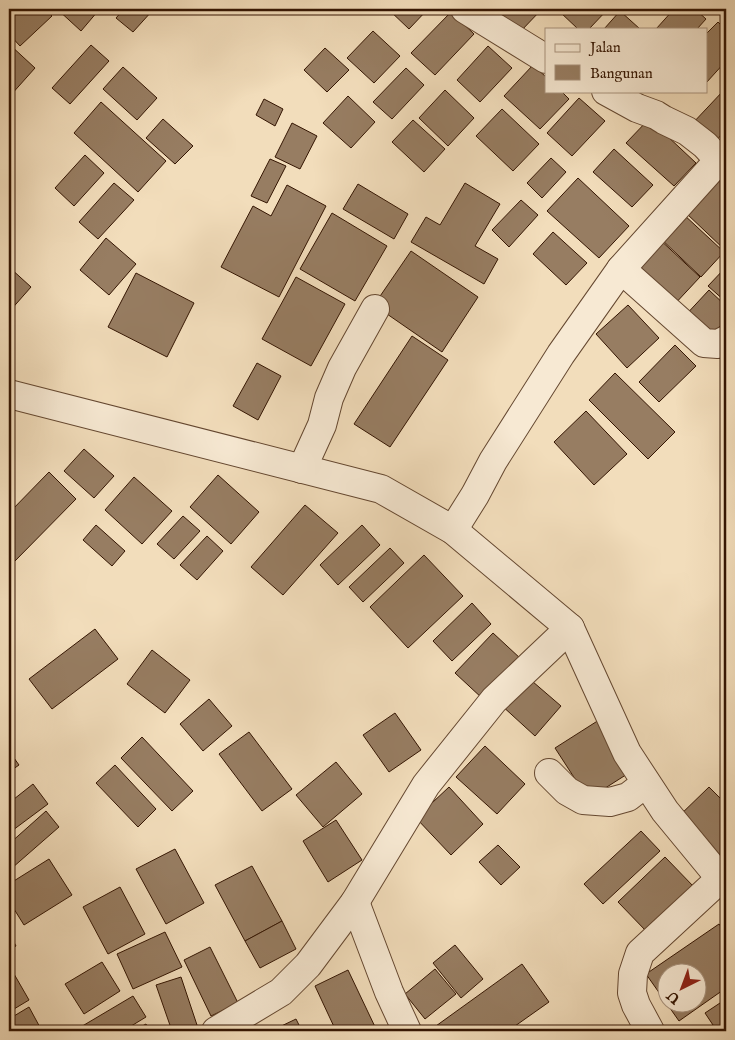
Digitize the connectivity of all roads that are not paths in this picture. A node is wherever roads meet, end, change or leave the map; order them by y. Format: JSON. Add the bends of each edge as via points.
{"nodes":[{"id":1,"x":464,"y":9,"type":"edge"},
{"id":2,"x":545,"y":58,"type":"edge"},
{"id":3,"x":608,"y":92,"type":"edge"},
{"id":4,"x":723,"y":163,"type":"edge"},
{"id":5,"x":622,"y":269,"type":"junction"},
{"id":6,"x":375,"y":310,"type":"dead end"},
{"id":7,"x":726,"y":340,"type":"edge"},
{"id":8,"x":9,"y":394,"type":"edge"},
{"id":9,"x":302,"y":469,"type":"junction"},
{"id":10,"x":452,"y":530,"type":"junction"},
{"id":11,"x":570,"y":628,"type":"junction"},
{"id":12,"x":549,"y":773,"type":"dead end"},
{"id":13,"x":646,"y":782,"type":"junction"},
{"id":14,"x":723,"y":882,"type":"edge"},
{"id":15,"x":355,"y":902,"type":"junction"},
{"id":16,"x":216,"y":1031,"type":"edge"},
{"id":17,"x":407,"y":1031,"type":"edge"},
{"id":18,"x":650,"y":1031,"type":"edge"}],
"edges":[{"from":1,"to":2,"type":"street"},
{"from":3,"to":4,"type":"street","via":[[687,131]]},
{"from":4,"to":5,"type":"street"},
{"from":5,"to":7,"type":"street","via":[[704,343],[718,344]]},
{"from":5,"to":10,"type":"street","via":[[561,354]]},
{"from":6,"to":9,"type":"street","via":[[342,368]]},
{"from":8,"to":9,"type":"street"},
{"from":9,"to":10,"type":"street","via":[[381,489]]},
{"from":10,"to":11,"type":"street"},
{"from":11,"to":13,"type":"street","via":[[626,753]]},
{"from":11,"to":15,"type":"street","via":[[494,700],[426,785]]},
{"from":12,"to":13,"type":"street","via":[[567,791],[583,800],[610,802],[628,797]]},
{"from":13,"to":14,"type":"street","via":[[665,811]]},
{"from":14,"to":18,"type":"street","via":[[640,952],[633,974],[632,993]]},
{"from":15,"to":16,"type":"street","via":[[308,965],[281,992]]},
{"from":15,"to":17,"type":"street"}]}
